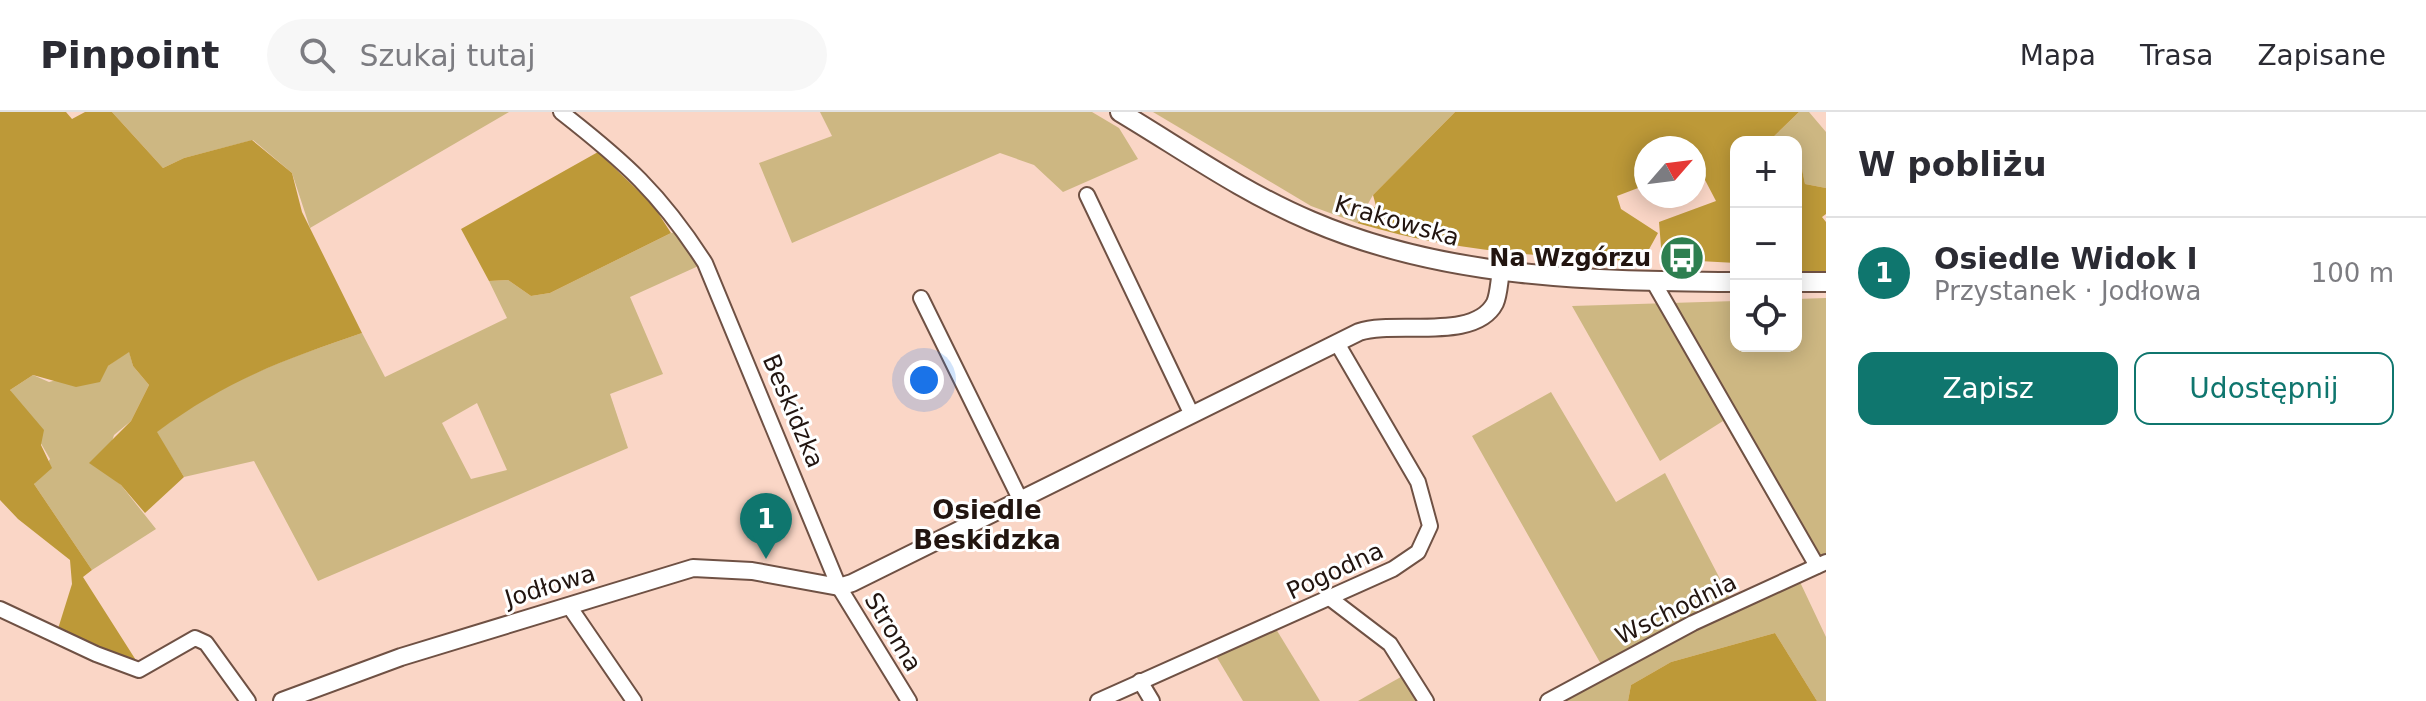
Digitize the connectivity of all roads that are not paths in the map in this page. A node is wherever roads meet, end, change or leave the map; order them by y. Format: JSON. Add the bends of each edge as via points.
{"nodes":[{"id":1,"x":561,"y":112,"type":"edge"},
{"id":2,"x":1120,"y":112,"type":"edge"},
{"id":3,"x":1087,"y":195,"type":"dead end"},
{"id":4,"x":1501,"y":272,"type":"junction"},
{"id":5,"x":1653,"y":281,"type":"junction"},
{"id":6,"x":1730,"y":282,"type":"edge"},
{"id":7,"x":1802,"y":282,"type":"edge"},
{"id":8,"x":1826,"y":282,"type":"edge"},
{"id":9,"x":921,"y":298,"type":"dead end"},
{"id":10,"x":1337,"y":343,"type":"junction"},
{"id":11,"x":1192,"y":415,"type":"junction"},
{"id":12,"x":1020,"y":499,"type":"junction"},
{"id":13,"x":1821,"y":564,"type":"edge"},
{"id":14,"x":839,"y":587,"type":"junction"},
{"id":15,"x":1331,"y":599,"type":"junction"},
{"id":16,"x":569,"y":606,"type":"junction"},
{"id":17,"x":0,"y":609,"type":"edge"},
{"id":18,"x":1140,"y":681,"type":"junction"},
{"id":19,"x":248,"y":701,"type":"edge"},
{"id":20,"x":282,"y":701,"type":"edge"},
{"id":21,"x":634,"y":701,"type":"edge"},
{"id":22,"x":909,"y":701,"type":"edge"},
{"id":23,"x":1098,"y":701,"type":"edge"},
{"id":24,"x":1152,"y":701,"type":"edge"},
{"id":25,"x":1426,"y":701,"type":"edge"},
{"id":26,"x":1548,"y":701,"type":"edge"}],
"edges":[{"from":1,"to":14,"type":"street","name":"Beskidzka","via":[[637,174],[705,263]]},
{"from":2,"to":4,"type":"main road","name":"Krakowska","via":[[1310,221],[1398,251]]},
{"from":3,"to":11,"type":"street"},
{"from":4,"to":5,"type":"main road","name":"Krakowska"},
{"from":4,"to":10,"type":"street","via":[[1495,302],[1475,320],[1455,327],[1373,328]]},
{"from":5,"to":6,"type":"main road","name":"Krakowska"},
{"from":5,"to":13,"type":"street"},
{"from":7,"to":8,"type":"main road"},
{"from":9,"to":12,"type":"street"},
{"from":10,"to":11,"type":"street"},
{"from":10,"to":15,"type":"street","name":"Pogodna","via":[[1418,482],[1430,526],[1418,552],[1406,561]]},
{"from":11,"to":12,"type":"street"},
{"from":12,"to":14,"type":"street"},
{"from":13,"to":26,"type":"street","name":"Wschodnia","via":[[1693,623]]},
{"from":14,"to":16,"type":"street","name":"Jodłowa","via":[[752,571],[693,568]]},
{"from":14,"to":22,"type":"street","name":"Stroma"},
{"from":15,"to":18,"type":"street","name":"Pogodna"},
{"from":15,"to":25,"type":"street","via":[[1390,644]]},
{"from":16,"to":20,"type":"street","name":"Jodłowa","via":[[401,657]]},
{"from":16,"to":21,"type":"street"},
{"from":17,"to":19,"type":"street","via":[[139,670],[195,638],[206,643]]},
{"from":18,"to":23,"type":"street","name":"Pogodna"},
{"from":18,"to":24,"type":"street"}]}
